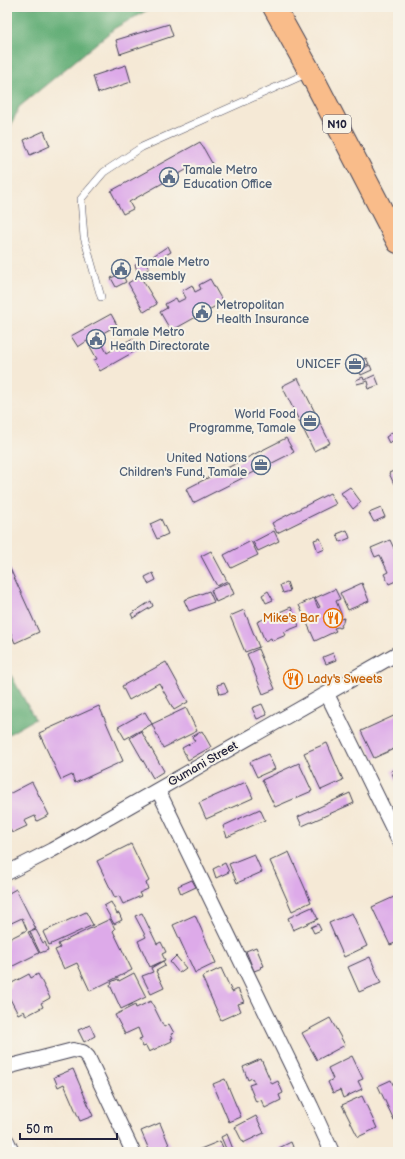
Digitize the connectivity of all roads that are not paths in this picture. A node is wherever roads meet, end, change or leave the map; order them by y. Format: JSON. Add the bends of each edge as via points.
{"nodes":[{"id":1,"x":274,"y":7,"type":"edge"},
{"id":2,"x":310,"y":72,"type":"junction"},
{"id":3,"x":398,"y":242,"type":"edge"},
{"id":4,"x":101,"y":297,"type":"dead end"},
{"id":5,"x":398,"y":653,"type":"edge"},
{"id":6,"x":327,"y":694,"type":"junction"},
{"id":7,"x":158,"y":790,"type":"junction"},
{"id":8,"x":398,"y":839,"type":"edge"},
{"id":9,"x":7,"y":873,"type":"edge"},
{"id":10,"x":7,"y":1067,"type":"edge"},
{"id":11,"x":7,"y":1140,"type":"edge"},
{"id":12,"x":12,"y":1152,"type":"edge"},
{"id":13,"x":133,"y":1152,"type":"edge"},
{"id":14,"x":332,"y":1152,"type":"edge"}],
"edges":[{"from":1,"to":2,"type":"highway","number":"N10"},
{"from":2,"to":3,"type":"highway","number":"N10"},
{"from":2,"to":4,"type":"lane","via":[[142,147],[104,172],[81,199],[84,237]]},
{"from":5,"to":6,"type":"street","name":"Gumani Street"},
{"from":6,"to":7,"type":"street","name":"Gumani Street"},
{"from":6,"to":8,"type":"street"},
{"from":7,"to":9,"type":"street","name":"Gumani Street"},
{"from":7,"to":14,"type":"street"},
{"from":10,"to":13,"type":"street","via":[[73,1050],[83,1052],[88,1057]]},
{"from":11,"to":12,"type":"street"}]}
